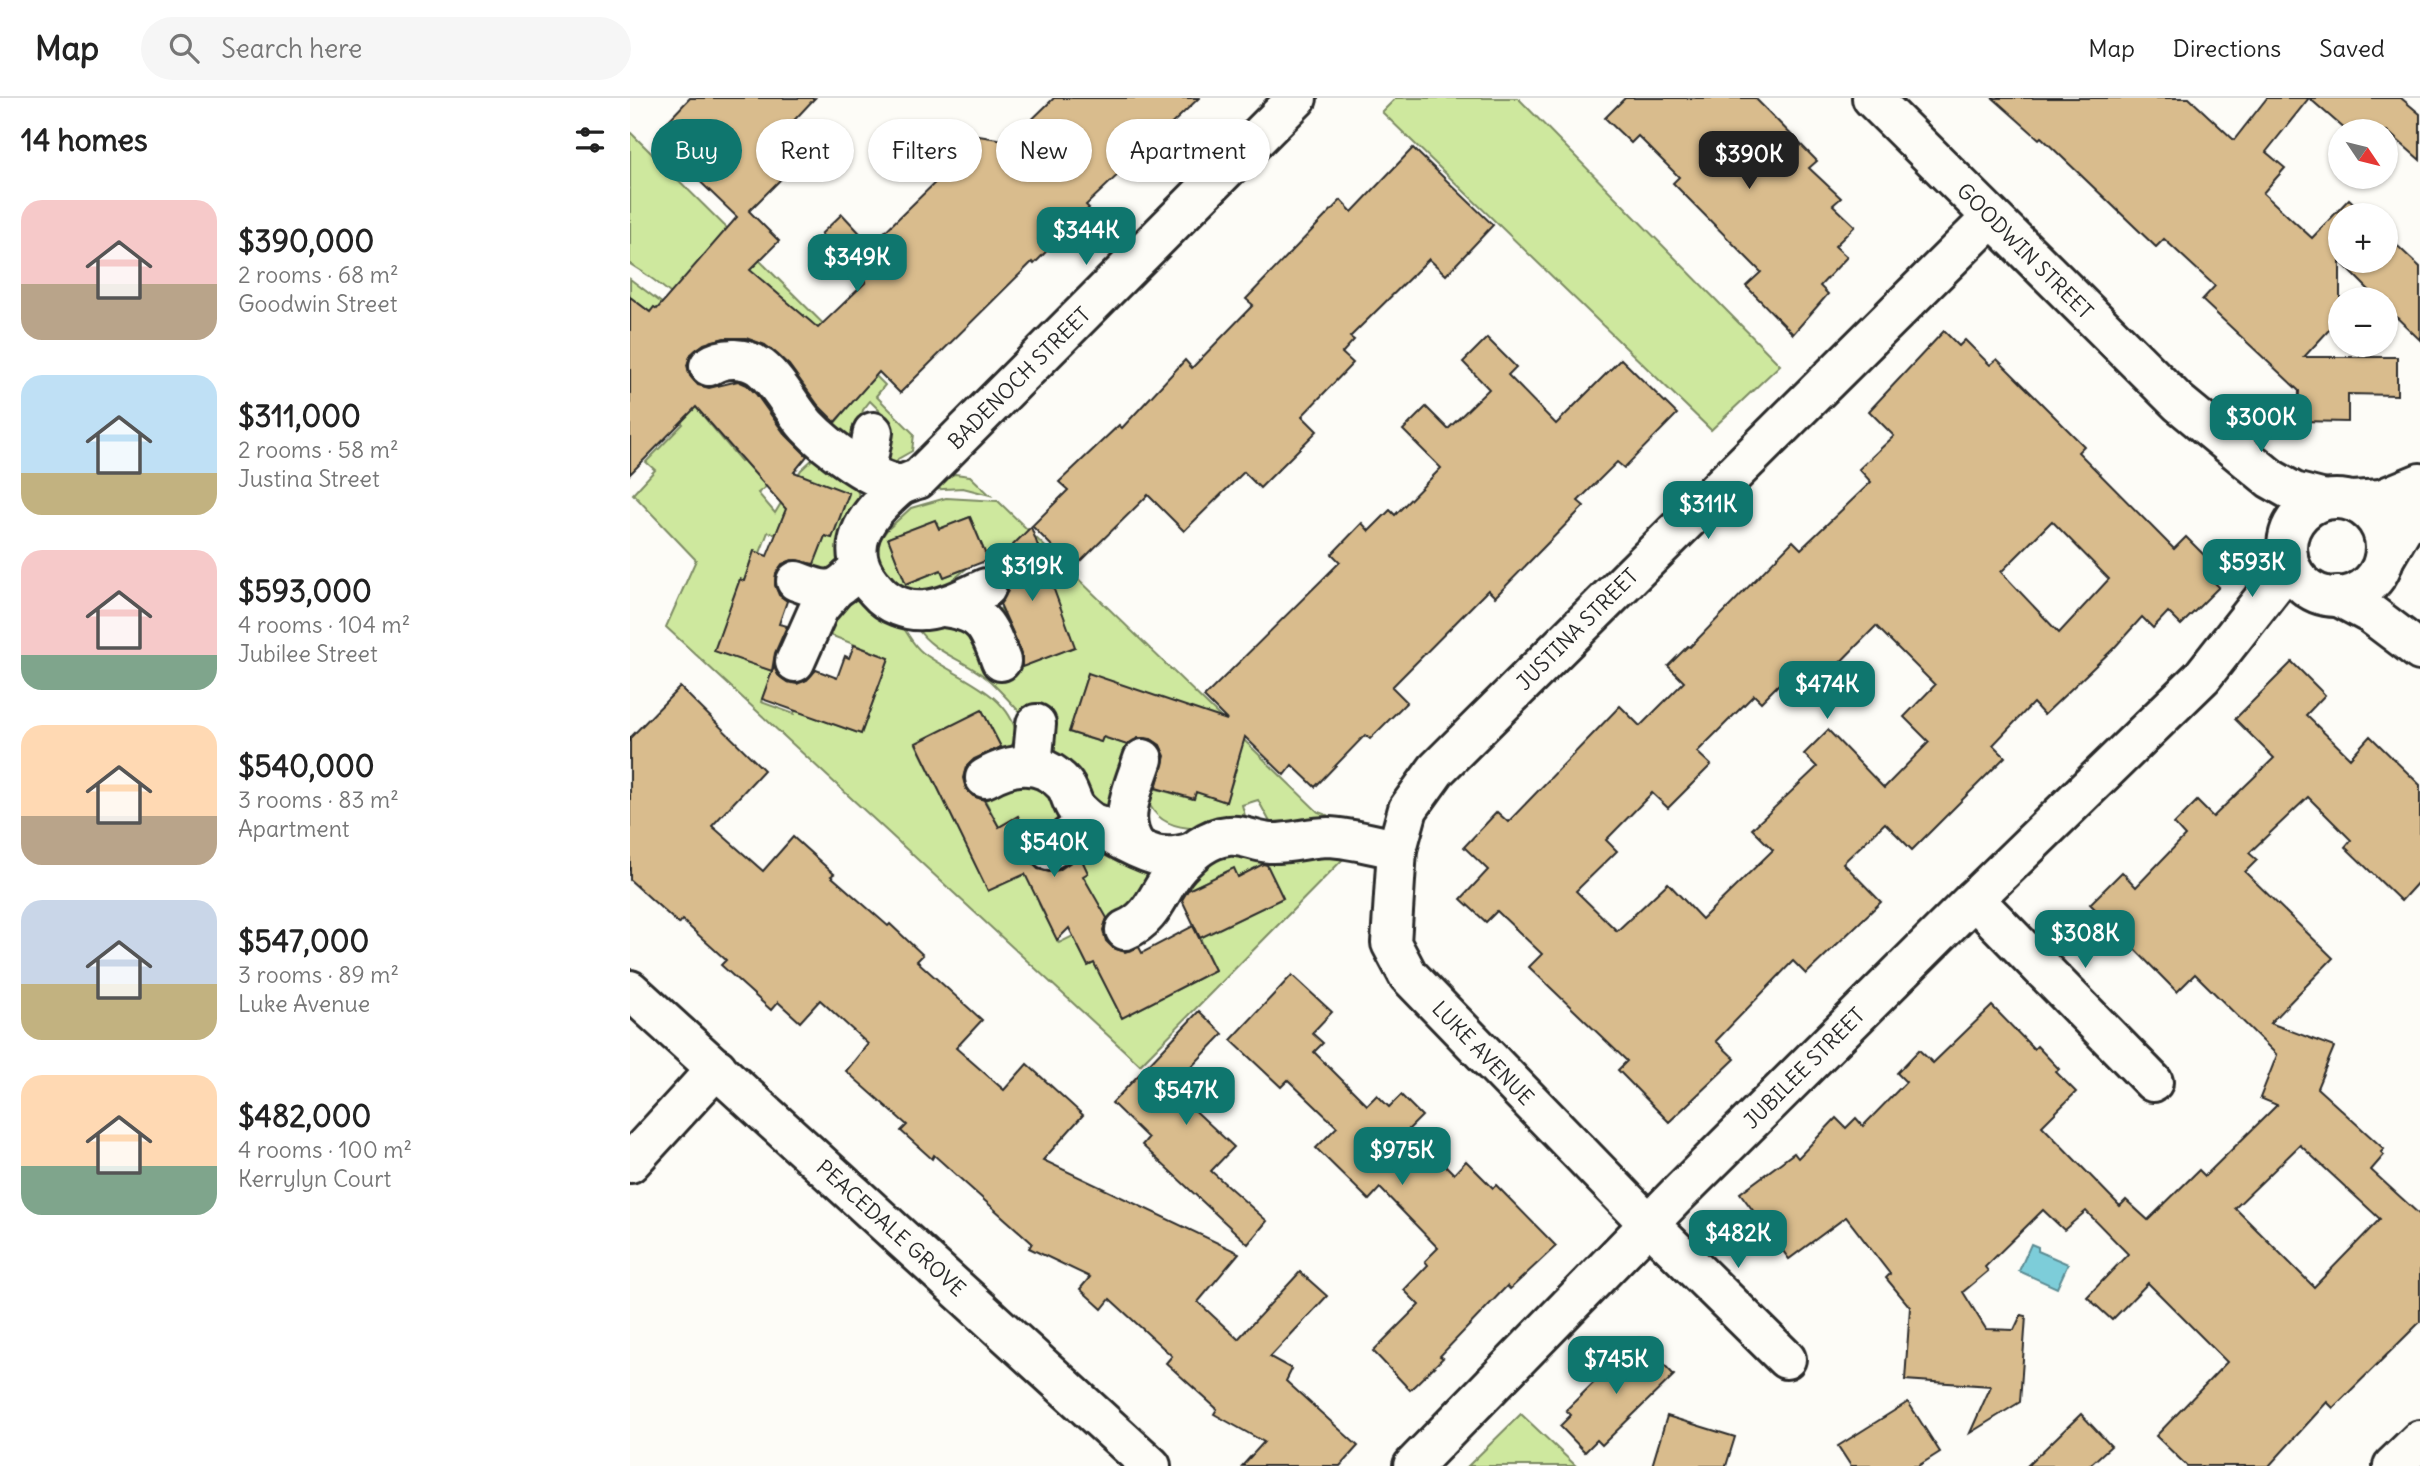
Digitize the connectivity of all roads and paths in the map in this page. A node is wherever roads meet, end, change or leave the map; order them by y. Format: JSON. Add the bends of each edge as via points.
{"nodes":[{"id":1,"x":1297,"y":98,"type":"edge"},
{"id":2,"x":1872,"y":98,"type":"edge"},
{"id":3,"x":1991,"y":218,"type":"junction"},
{"id":4,"x":709,"y":366,"type":"dead end"},
{"id":5,"x":2179,"y":404,"type":"junction"},
{"id":6,"x":873,"y":432,"type":"dead end"},
{"id":7,"x":866,"y":471,"type":"junction"},
{"id":8,"x":910,"y":482,"type":"junction"},
{"id":9,"x":2420,"y":483,"type":"edge"},
{"id":10,"x":2339,"y":500,"type":"junction"},
{"id":11,"x":2420,"y":513,"type":"edge"},
{"id":12,"x":2289,"y":545,"type":"junction"},
{"id":13,"x":2383,"y":562,"type":"junction"},
{"id":14,"x":846,"y":574,"type":"junction"},
{"id":15,"x":796,"y":581,"type":"dead end"},
{"id":16,"x":986,"y":588,"type":"dead end"},
{"id":17,"x":2334,"y":596,"type":"junction"},
{"id":18,"x":943,"y":607,"type":"junction"},
{"id":19,"x":2420,"y":631,"type":"edge"},
{"id":20,"x":2420,"y":652,"type":"edge"},
{"id":21,"x":1001,"y":661,"type":"dead end"},
{"id":22,"x":795,"y":662,"type":"dead end"},
{"id":23,"x":2202,"y":677,"type":"junction"},
{"id":24,"x":1036,"y":724,"type":"dead end"},
{"id":25,"x":1143,"y":759,"type":"dead end"},
{"id":26,"x":1039,"y":767,"type":"junction"},
{"id":27,"x":985,"y":778,"type":"dead end"},
{"id":28,"x":1250,"y":808,"type":"dead end"},
{"id":29,"x":1099,"y":825,"type":"junction"},
{"id":30,"x":1280,"y":843,"type":"junction"},
{"id":31,"x":1137,"y":847,"type":"junction"},
{"id":32,"x":1397,"y":849,"type":"junction"},
{"id":33,"x":1049,"y":850,"type":"dead end"},
{"id":34,"x":1192,"y":852,"type":"junction"},
{"id":35,"x":1974,"y":899,"type":"junction"},
{"id":36,"x":1125,"y":930,"type":"dead end"},
{"id":37,"x":630,"y":990,"type":"edge"},
{"id":38,"x":717,"y":1068,"type":"junction"},
{"id":39,"x":2153,"y":1082,"type":"dead end"},
{"id":40,"x":630,"y":1163,"type":"edge"},
{"id":41,"x":1648,"y":1224,"type":"junction"},
{"id":42,"x":1786,"y":1359,"type":"dead end"},
{"id":43,"x":2420,"y":1440,"type":"edge"},
{"id":44,"x":1152,"y":1466,"type":"edge"},
{"id":45,"x":1413,"y":1466,"type":"edge"},
{"id":46,"x":2393,"y":1466,"type":"edge"}],
"edges":[{"from":1,"to":8,"type":"street","name":"BADENOCH STREET"},
{"from":2,"to":3,"type":"street","name":"GOODWIN STREET"},
{"from":3,"to":5,"type":"street","name":"GOODWIN STREET"},
{"from":3,"to":32,"type":"street","name":"JUSTINA STREET","via":[[1436,770],[1408,809]]},
{"from":4,"to":7,"type":"street","via":[[739,358],[767,359],[799,435],[828,445]]},
{"from":5,"to":10,"type":"street","name":"GOODWIN STREET","via":[[2271,479],[2294,492]]},
{"from":5,"to":12,"type":"street","name":"GOODWIN STREET","via":[[2283,519]]},
{"from":6,"to":7,"type":"street"},
{"from":7,"to":8,"type":"street","via":[[885,481]]},
{"from":8,"to":14,"type":"street","name":"BADENOCH STREET","via":[[876,509],[863,528]]},
{"from":9,"to":10,"type":"street","via":[[2381,499]]},
{"from":10,"to":12,"type":"street","via":[[2304,510]]},
{"from":10,"to":13,"type":"street","via":[[2373,514],[2386,545]]},
{"from":11,"to":13,"type":"street","via":[[2404,525]]},
{"from":12,"to":17,"type":"street","via":[[2291,566],[2300,581],[2315,592]]},
{"from":12,"to":23,"type":"street","name":"JUBILEE STREET","via":[[2286,568]]},
{"from":13,"to":17,"type":"street","via":[[2364,589]]},
{"from":13,"to":19,"type":"street","via":[[2386,582]]},
{"from":14,"to":15,"type":"street","via":[[821,590]]},
{"from":14,"to":18,"type":"street","via":[[860,572],[882,597],[906,609]]},
{"from":14,"to":22,"type":"street","via":[[819,608]]},
{"from":16,"to":18,"type":"street"},
{"from":17,"to":20,"type":"street","via":[[2371,614]]},
{"from":17,"to":23,"type":"street","name":"JUBILEE STREET","via":[[2290,608]]},
{"from":18,"to":21,"type":"street","via":[[973,613],[984,621]]},
{"from":23,"to":35,"type":"street","name":"JUBILEE STREET"},
{"from":24,"to":26,"type":"street","via":[[1032,755]]},
{"from":25,"to":31,"type":"street","via":[[1126,824]]},
{"from":26,"to":27,"type":"street","via":[[1004,767]]},
{"from":26,"to":29,"type":"street","via":[[1063,783],[1076,807]]},
{"from":28,"to":30,"type":"street","via":[[1267,835]]},
{"from":29,"to":31,"type":"street"},
{"from":29,"to":33,"type":"street","via":[[1087,824]]},
{"from":30,"to":32,"type":"street","via":[[1326,837]]},
{"from":30,"to":34,"type":"street","via":[[1228,836]]},
{"from":31,"to":34,"type":"street","via":[[1175,857]]},
{"from":32,"to":41,"type":"street","name":"LUKE AVENUE","via":[[1391,943],[1408,975]]},
{"from":34,"to":36,"type":"street","via":[[1165,884],[1149,914]]},
{"from":35,"to":39,"type":"street"},
{"from":35,"to":41,"type":"street","name":"JUBILEE STREET"},
{"from":37,"to":38,"type":"street","name":"PEACEDALE GROVE"},
{"from":38,"to":40,"type":"street"},
{"from":38,"to":44,"type":"street","name":"PEACEDALE GROVE"},
{"from":41,"to":42,"type":"street","name":"LUKE AVENUE"},
{"from":41,"to":45,"type":"street","name":"JUBILEE STREET"},
{"from":43,"to":46,"type":"street"}]}
